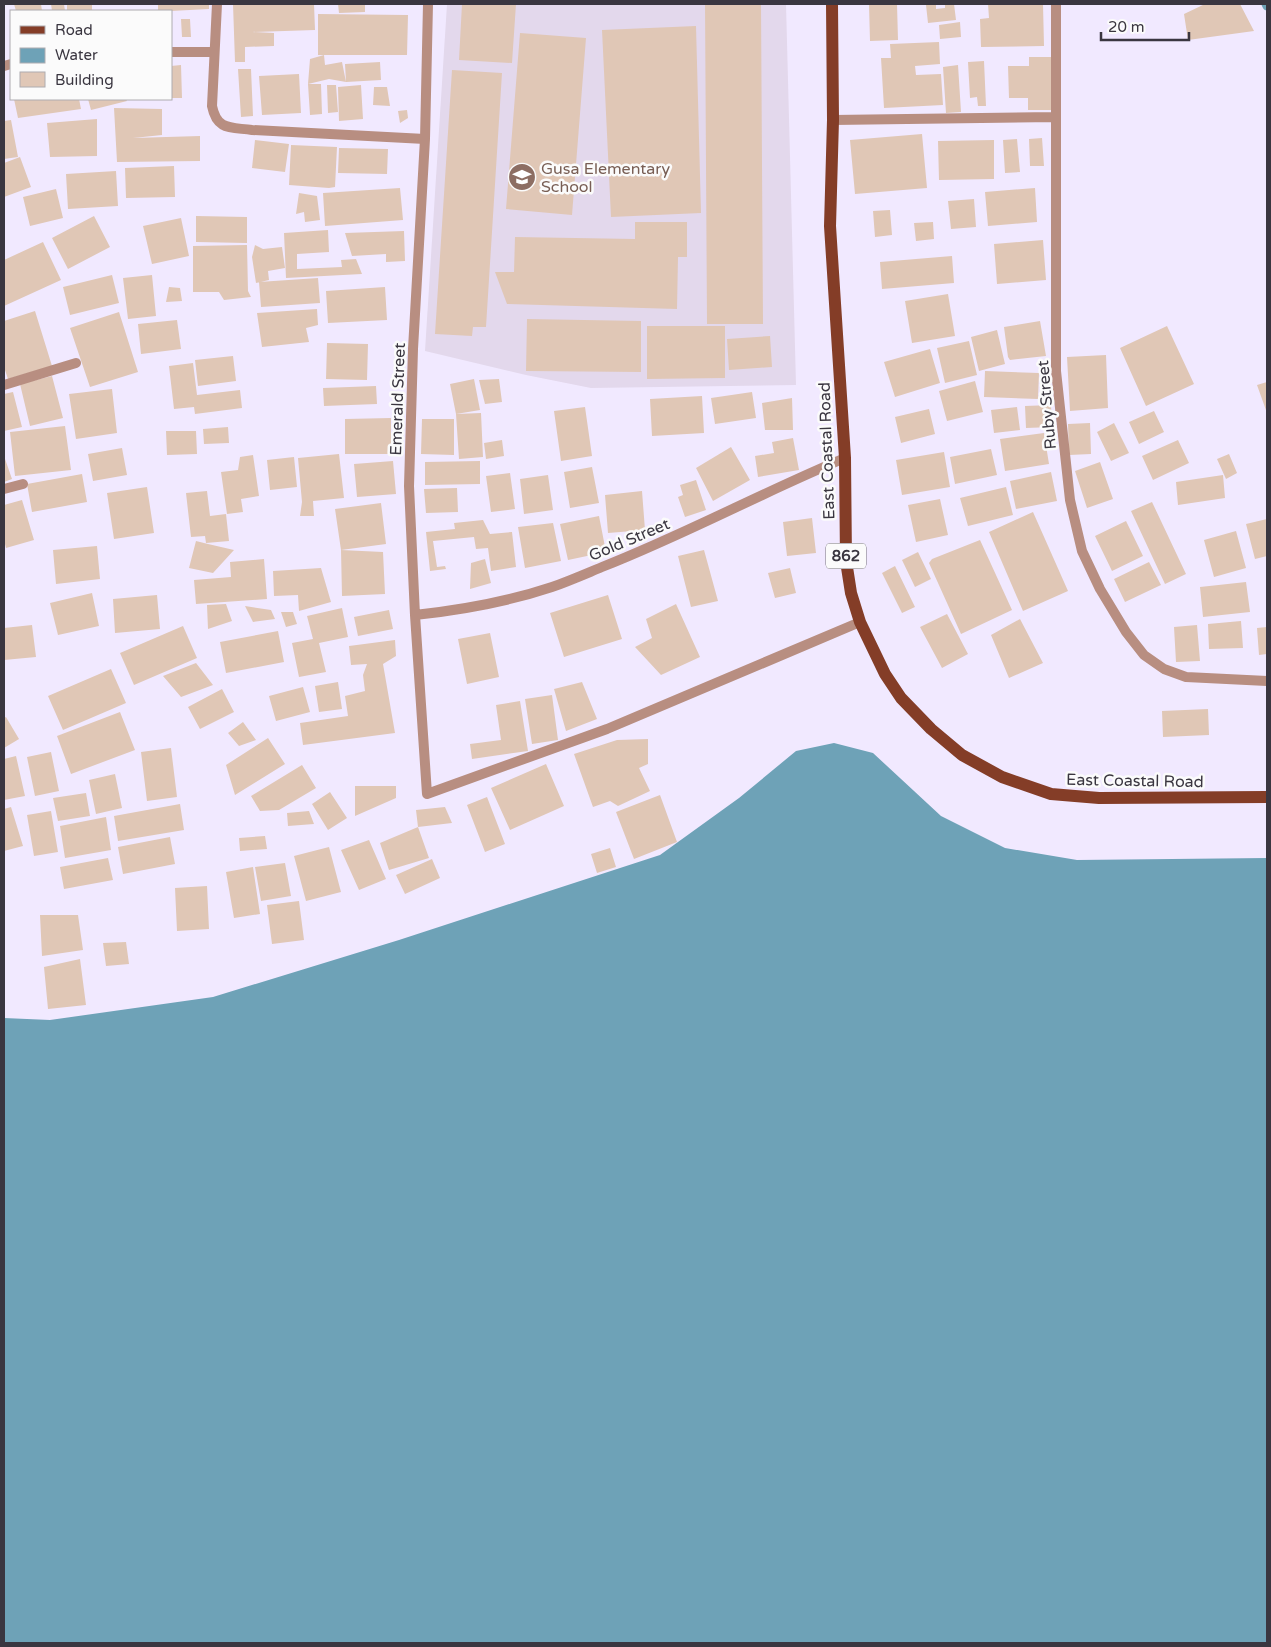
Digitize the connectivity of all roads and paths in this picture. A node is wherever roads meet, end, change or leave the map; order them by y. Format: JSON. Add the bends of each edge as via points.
{"nodes":[{"id":1,"x":217,"y":4,"type":"edge"},
{"id":2,"x":428,"y":4,"type":"edge"},
{"id":3,"x":832,"y":4,"type":"edge"},
{"id":4,"x":1056,"y":4,"type":"edge"},
{"id":5,"x":172,"y":52,"type":"edge"},
{"id":6,"x":214,"y":52,"type":"junction"},
{"id":7,"x":1055,"y":117,"type":"junction"},
{"id":8,"x":833,"y":120,"type":"junction"},
{"id":9,"x":425,"y":139,"type":"junction"},
{"id":10,"x":76,"y":364,"type":"dead end"},
{"id":11,"x":4,"y":385,"type":"edge"},
{"id":12,"x":845,"y":458,"type":"junction"},
{"id":13,"x":23,"y":484,"type":"dead end"},
{"id":14,"x":4,"y":489,"type":"edge"},
{"id":15,"x":415,"y":615,"type":"junction"},
{"id":16,"x":860,"y":622,"type":"junction"},
{"id":17,"x":1267,"y":681,"type":"edge"},
{"id":18,"x":1267,"y":797,"type":"edge"}],
"edges":[{"from":1,"to":6,"type":"street"},
{"from":2,"to":9,"type":"street","name":"Emerald Street"},
{"from":3,"to":8,"type":"main road","name":"East Coastal Road","number":"862"},
{"from":4,"to":7,"type":"street","name":"Ruby Street"},
{"from":5,"to":6,"type":"street"},
{"from":6,"to":9,"type":"street","via":[[212,106],[214,117],[227,127]]},
{"from":7,"to":8,"type":"street"},
{"from":7,"to":17,"type":"street","name":"Ruby Street","via":[[1056,371],[1070,500],[1082,550],[1100,589],[1144,656],[1164,669],[1186,677]]},
{"from":8,"to":12,"type":"main road","name":"East Coastal Road","number":"862","via":[[830,226]]},
{"from":9,"to":15,"type":"street","name":"Emerald Street","via":[[413,349],[410,486]]},
{"from":10,"to":11,"type":"street"},
{"from":12,"to":15,"type":"street","name":"Gold Street","via":[[642,551],[553,586],[462,610]]},
{"from":12,"to":16,"type":"main road","name":"East Coastal Road","number":"862","via":[[846,561]]},
{"from":13,"to":14,"type":"street"},
{"from":15,"to":16,"type":"street","name":"Emerald Street","via":[[427,794],[607,728]]},
{"from":16,"to":18,"type":"main road","name":"East Coastal Road","number":"862","via":[[885,674],[901,698],[962,755],[1002,777],[1051,794],[1099,798]]}]}
